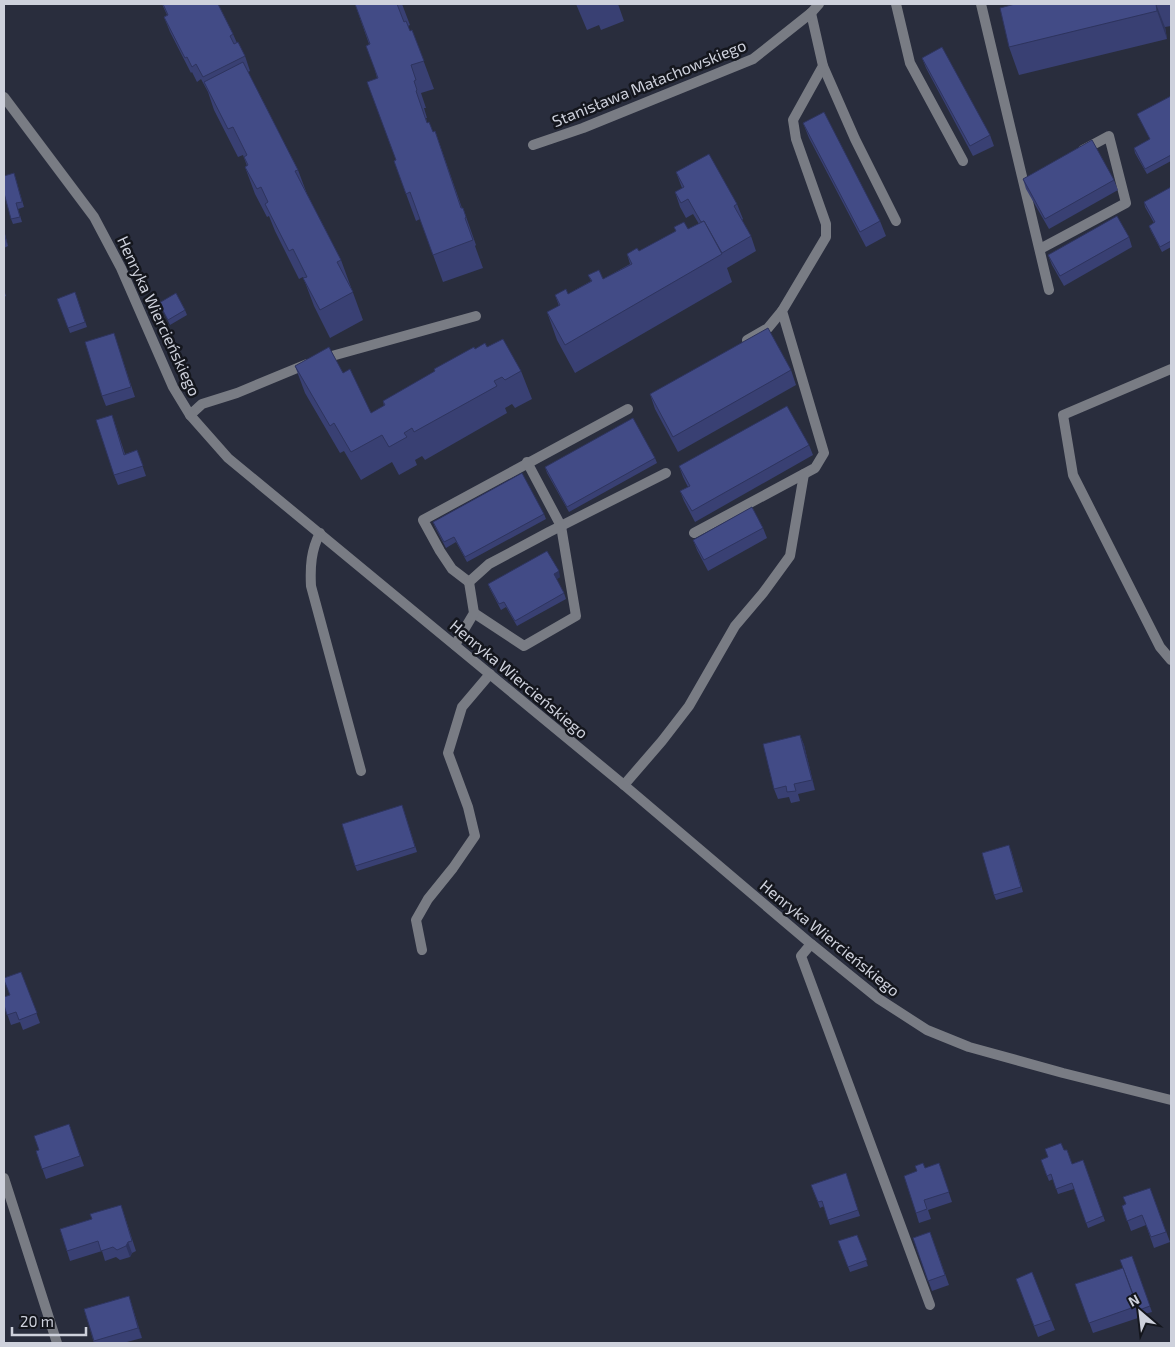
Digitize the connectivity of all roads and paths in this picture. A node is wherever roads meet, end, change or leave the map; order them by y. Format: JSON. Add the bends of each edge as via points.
{"nodes":[{"id":1,"x":819,"y":4,"type":"edge"},
{"id":2,"x":896,"y":4,"type":"edge"},
{"id":3,"x":981,"y":4,"type":"edge"},
{"id":4,"x":811,"y":13,"type":"junction"},
{"id":5,"x":823,"y":66,"type":"junction"},
{"id":6,"x":4,"y":97,"type":"edge"},
{"id":7,"x":533,"y":145,"type":"dead end"},
{"id":8,"x":1074,"y":154,"type":"edge"},
{"id":9,"x":963,"y":161,"type":"dead end"},
{"id":10,"x":896,"y":221,"type":"dead end"},
{"id":11,"x":1040,"y":249,"type":"junction"},
{"id":12,"x":1049,"y":290,"type":"dead end"},
{"id":13,"x":782,"y":310,"type":"junction"},
{"id":14,"x":476,"y":316,"type":"dead end"},
{"id":15,"x":735,"y":347,"type":"edge"},
{"id":16,"x":1171,"y":369,"type":"edge"},
{"id":17,"x":628,"y":410,"type":"dead end"},
{"id":18,"x":190,"y":415,"type":"junction"},
{"id":19,"x":527,"y":462,"type":"junction"},
{"id":20,"x":666,"y":473,"type":"dead end"},
{"id":21,"x":804,"y":474,"type":"junction"},
{"id":22,"x":561,"y":526,"type":"junction"},
{"id":23,"x":320,"y":533,"type":"junction"},
{"id":24,"x":694,"y":533,"type":"dead end"},
{"id":25,"x":469,"y":582,"type":"junction"},
{"id":26,"x":474,"y":614,"type":"junction"},
{"id":27,"x":455,"y":646,"type":"junction"},
{"id":28,"x":1171,"y":660,"type":"edge"},
{"id":29,"x":490,"y":674,"type":"junction"},
{"id":30,"x":361,"y":771,"type":"dead end"},
{"id":31,"x":624,"y":785,"type":"junction"},
{"id":32,"x":810,"y":944,"type":"junction"},
{"id":33,"x":422,"y":950,"type":"dead end"},
{"id":34,"x":1171,"y":1100,"type":"edge"},
{"id":35,"x":4,"y":1178,"type":"edge"},
{"id":36,"x":930,"y":1306,"type":"dead end"},
{"id":37,"x":57,"y":1343,"type":"edge"}],
"edges":[{"from":1,"to":4,"type":"street","name":"Stanisława Małachowskiego"},
{"from":2,"to":9,"type":"street","via":[[910,63]]},
{"from":3,"to":11,"type":"street","via":[[1027,179]]},
{"from":4,"to":5,"type":"street"},
{"from":4,"to":7,"type":"street","name":"Stanisława Małachowskiego","via":[[753,59]]},
{"from":5,"to":10,"type":"street"},
{"from":5,"to":13,"type":"street","via":[[793,120],[796,139],[826,224],[826,237]]},
{"from":6,"to":18,"type":"street","name":"Henryka Wiercieńskiego","via":[[94,217],[121,268],[173,387]]},
{"from":8,"to":11,"type":"street","via":[[1108,136],[1126,203]]},
{"from":11,"to":12,"type":"street"},
{"from":13,"to":15,"type":"street","via":[[768,328]]},
{"from":13,"to":21,"type":"street","via":[[824,453],[815,468]]},
{"from":14,"to":18,"type":"street","via":[[328,357],[202,404]]},
{"from":16,"to":28,"type":"street","via":[[1063,415],[1073,475],[1160,647]]},
{"from":17,"to":19,"type":"street"},
{"from":18,"to":23,"type":"street","name":"Henryka Wiercieńskiego","via":[[228,458]]},
{"from":19,"to":22,"type":"street"},
{"from":19,"to":25,"type":"street","via":[[422,520],[452,569]]},
{"from":20,"to":22,"type":"street"},
{"from":21,"to":24,"type":"street"},
{"from":21,"to":31,"type":"street","via":[[790,556],[735,626],[689,706]]},
{"from":22,"to":25,"type":"street","via":[[489,564]]},
{"from":22,"to":26,"type":"street","via":[[576,616],[524,646]]},
{"from":23,"to":27,"type":"street","name":"Henryka Wiercieńskiego"},
{"from":23,"to":30,"type":"street","via":[[314,545],[310,569],[312,586]]},
{"from":25,"to":26,"type":"street"},
{"from":26,"to":27,"type":"street"},
{"from":27,"to":29,"type":"street","name":"Henryka Wiercieńskiego"},
{"from":29,"to":31,"type":"street","name":"Henryka Wiercieńskiego"},
{"from":29,"to":33,"type":"street","via":[[462,707],[448,753],[475,836],[416,920]]},
{"from":31,"to":32,"type":"street","name":"Henryka Wiercieńskiego"},
{"from":32,"to":34,"type":"street","name":"Henryka Wiercieńskiego","via":[[879,999],[940,1035],[979,1050]]},
{"from":32,"to":36,"type":"street","via":[[801,956]]},
{"from":35,"to":37,"type":"street"}]}
